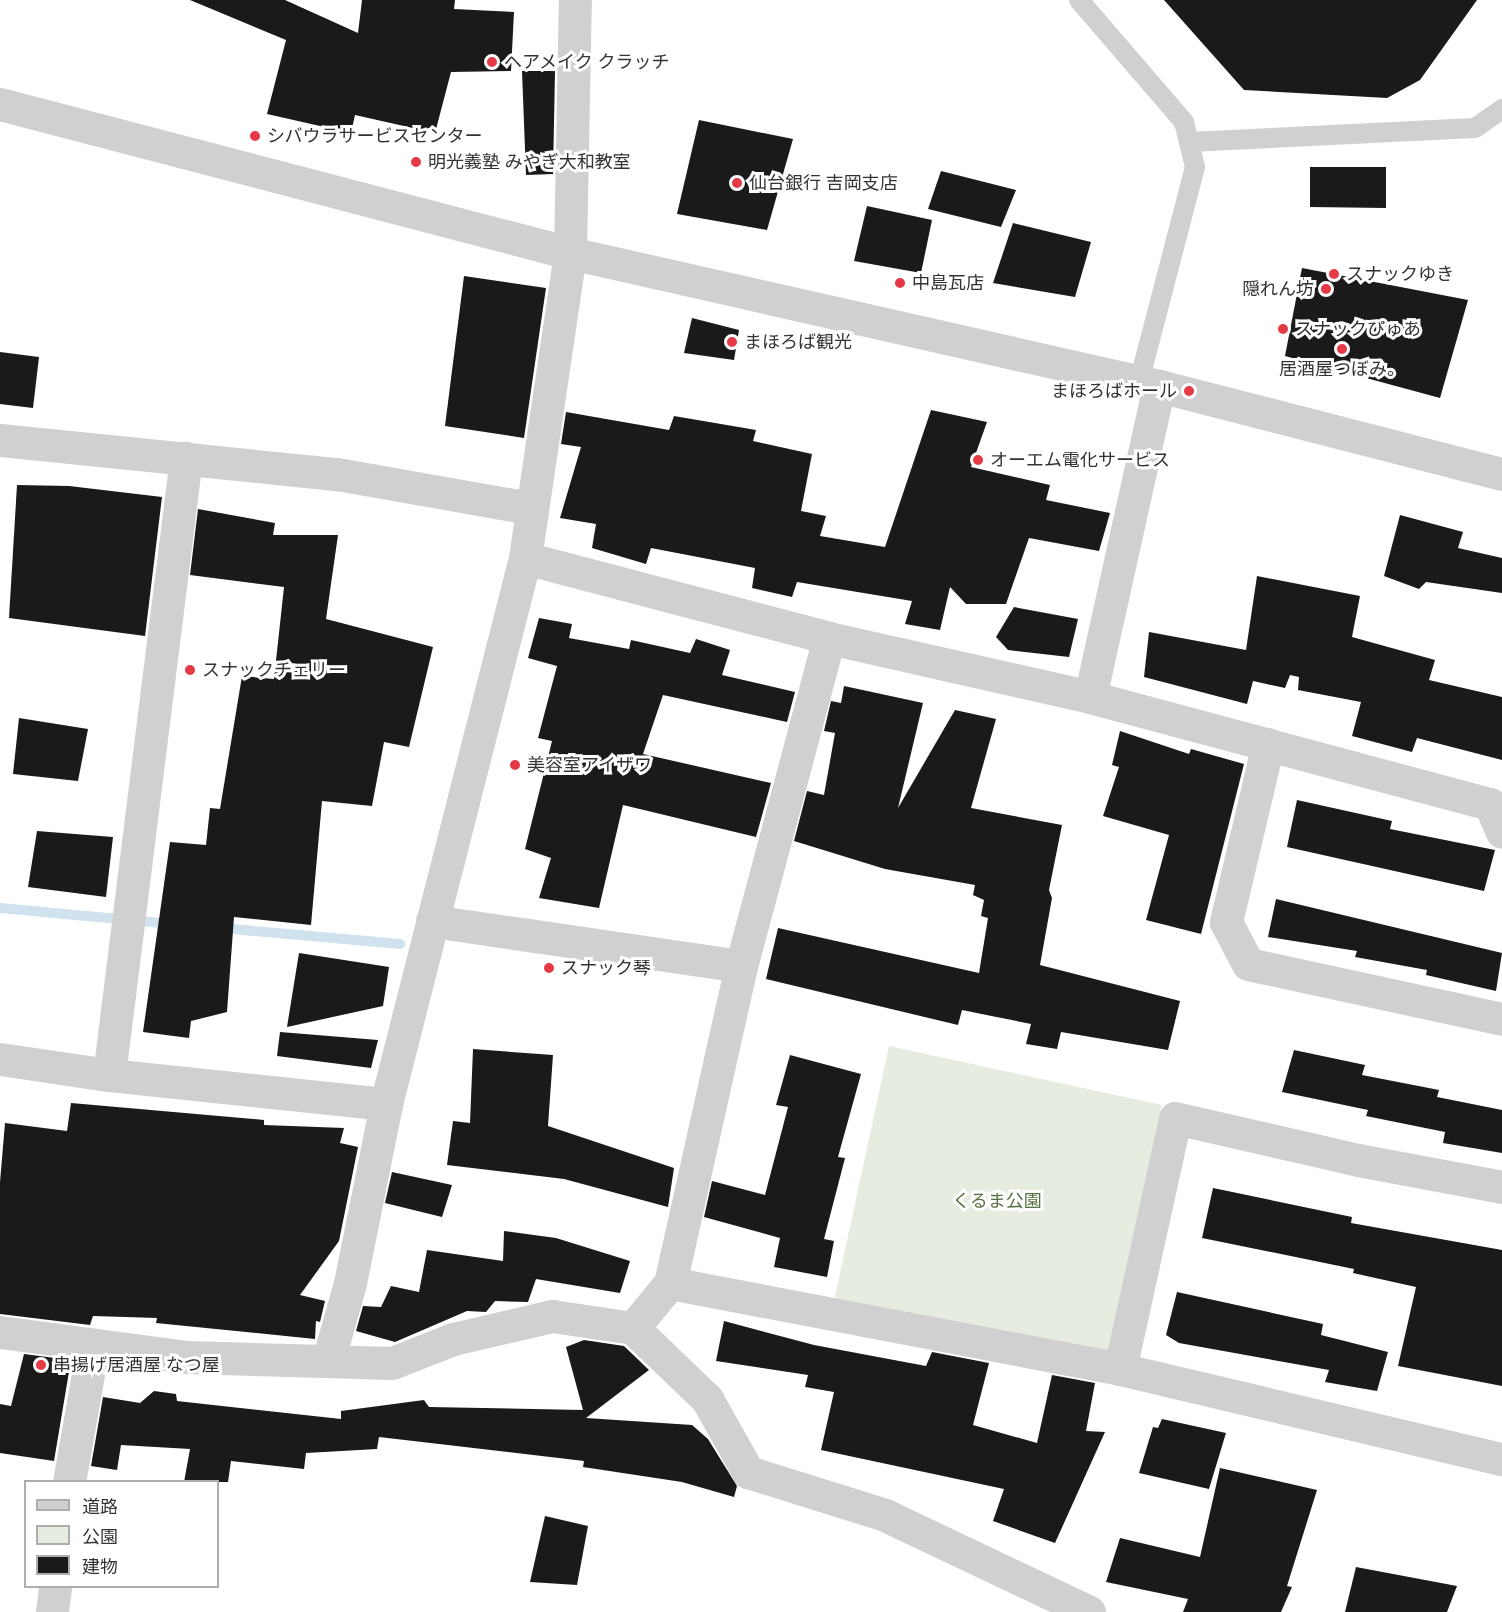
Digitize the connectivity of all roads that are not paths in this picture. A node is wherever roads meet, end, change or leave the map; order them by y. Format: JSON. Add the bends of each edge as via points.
{"nodes":[{"id":1,"x":575,"y":0,"type":"edge"},
{"id":2,"x":1079,"y":0,"type":"edge"},
{"id":3,"x":0,"y":104,"type":"edge"},
{"id":4,"x":1502,"y":109,"type":"edge"},
{"id":5,"x":1189,"y":142,"type":"junction"},
{"id":6,"x":570,"y":253,"type":"junction"},
{"id":7,"x":1149,"y":384,"type":"junction"},
{"id":8,"x":0,"y":440,"type":"edge"},
{"id":9,"x":186,"y":458,"type":"junction"},
{"id":10,"x":1502,"y":474,"type":"edge"},
{"id":11,"x":530,"y":508,"type":"junction"},
{"id":12,"x":525,"y":558,"type":"junction"},
{"id":13,"x":829,"y":638,"type":"junction"},
{"id":14,"x":1090,"y":697,"type":"junction"},
{"id":15,"x":1268,"y":744,"type":"junction"},
{"id":16,"x":1502,"y":832,"type":"edge"},
{"id":17,"x":432,"y":921,"type":"junction"},
{"id":18,"x":741,"y":966,"type":"junction"},
{"id":19,"x":1502,"y":1018,"type":"edge"},
{"id":20,"x":0,"y":1059,"type":"edge"},
{"id":21,"x":109,"y":1075,"type":"junction"},
{"id":22,"x":386,"y":1104,"type":"junction"},
{"id":23,"x":1502,"y":1187,"type":"edge"},
{"id":24,"x":670,"y":1283,"type":"junction"},
{"id":25,"x":633,"y":1328,"type":"junction"},
{"id":26,"x":0,"y":1332,"type":"edge"},
{"id":27,"x":93,"y":1346,"type":"junction"},
{"id":28,"x":328,"y":1362,"type":"junction"},
{"id":29,"x":1120,"y":1369,"type":"junction"},
{"id":30,"x":1502,"y":1459,"type":"edge"},
{"id":31,"x":69,"y":1480,"type":"edge"},
{"id":32,"x":55,"y":1588,"type":"edge"},
{"id":33,"x":52,"y":1612,"type":"edge"},
{"id":34,"x":1089,"y":1612,"type":"edge"}],
"edges":[{"from":1,"to":6,"type":"street"},
{"from":2,"to":5,"type":"lane","via":[[1184,122]]},
{"from":3,"to":6,"type":"street"},
{"from":4,"to":5,"type":"lane","via":[[1475,128]]},
{"from":5,"to":7,"type":"lane","via":[[1195,167]]},
{"from":6,"to":7,"type":"street"},
{"from":6,"to":11,"type":"street"},
{"from":7,"to":10,"type":"street"},
{"from":7,"to":14,"type":"street"},
{"from":8,"to":9,"type":"street"},
{"from":9,"to":11,"type":"street","via":[[337,474]]},
{"from":9,"to":21,"type":"street"},
{"from":11,"to":12,"type":"street"},
{"from":12,"to":13,"type":"street"},
{"from":12,"to":17,"type":"street"},
{"from":13,"to":14,"type":"street"},
{"from":13,"to":18,"type":"street"},
{"from":14,"to":15,"type":"street"},
{"from":15,"to":16,"type":"street","via":[[1490,804]]},
{"from":15,"to":19,"type":"street","via":[[1226,922],[1248,964]]},
{"from":17,"to":18,"type":"street"},
{"from":17,"to":22,"type":"street"},
{"from":18,"to":24,"type":"street"},
{"from":20,"to":21,"type":"street"},
{"from":21,"to":22,"type":"street"},
{"from":22,"to":28,"type":"street","via":[[350,1283]]},
{"from":23,"to":29,"type":"street","via":[[1358,1160],[1175,1118]]},
{"from":24,"to":25,"type":"street"},
{"from":24,"to":29,"type":"street"},
{"from":25,"to":28,"type":"street","via":[[552,1316],[453,1339],[392,1363]]},
{"from":25,"to":34,"type":"street","via":[[707,1399],[748,1472],[885,1515]]},
{"from":26,"to":27,"type":"street"},
{"from":27,"to":28,"type":"street","via":[[187,1357]]},
{"from":27,"to":31,"type":"street"},
{"from":29,"to":30,"type":"street"},
{"from":32,"to":33,"type":"street"}]}
